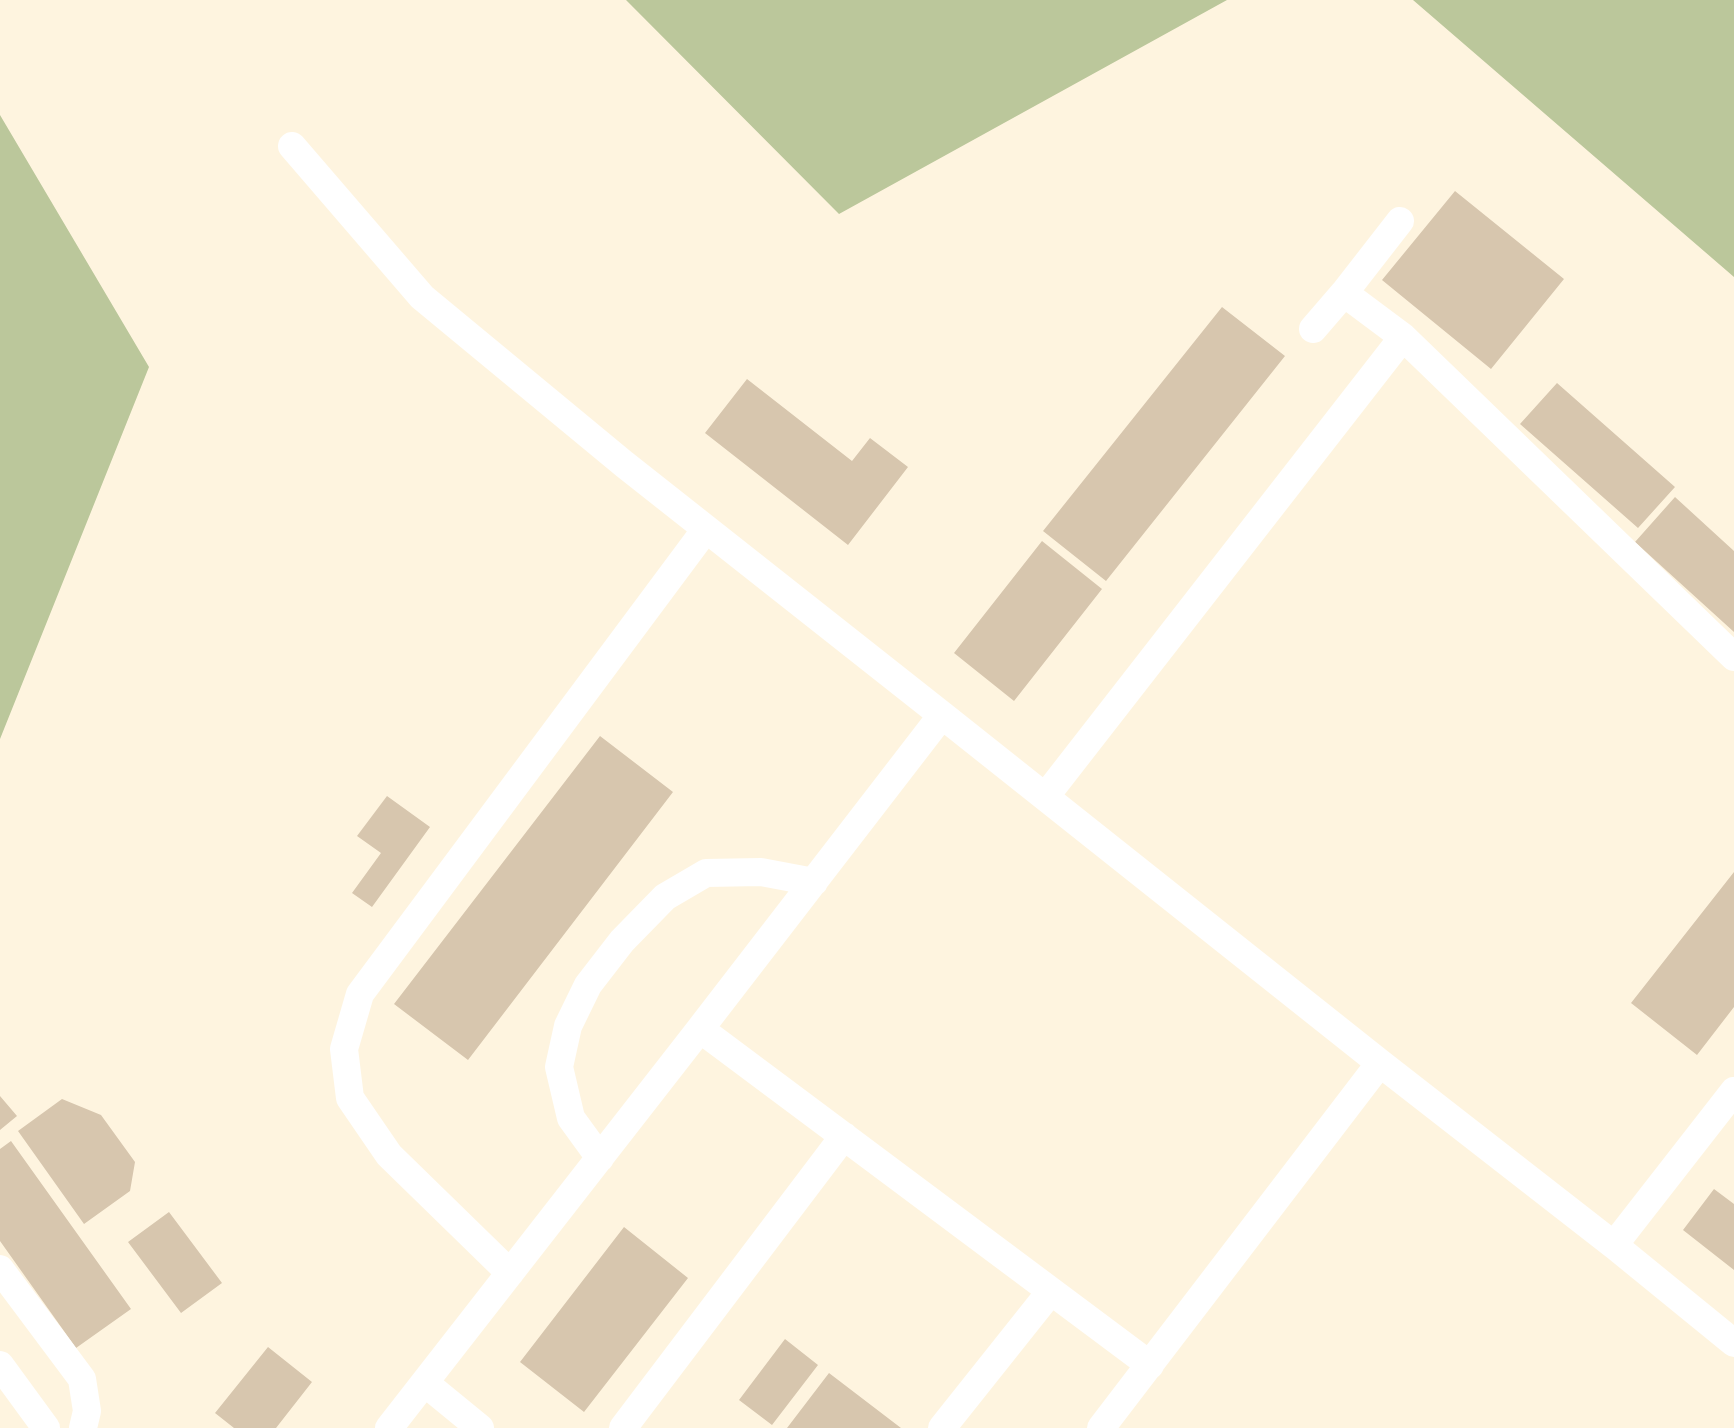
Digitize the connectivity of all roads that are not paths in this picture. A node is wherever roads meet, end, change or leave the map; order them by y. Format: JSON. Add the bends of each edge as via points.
{"nodes":[{"id":1,"x":292,"y":146,"type":"dead end"},
{"id":2,"x":1400,"y":221,"type":"dead end"},
{"id":3,"x":1344,"y":293,"type":"junction"},
{"id":4,"x":1313,"y":329,"type":"dead end"},
{"id":5,"x":1403,"y":337,"type":"junction"},
{"id":6,"x":706,"y":530,"type":"junction"},
{"id":7,"x":1734,"y":657,"type":"edge"},
{"id":8,"x":942,"y":715,"type":"junction"},
{"id":9,"x":1045,"y":798,"type":"junction"},
{"id":10,"x":814,"y":882,"type":"junction"},
{"id":11,"x":700,"y":1029,"type":"junction"},
{"id":12,"x":1380,"y":1063,"type":"junction"},
{"id":13,"x":1734,"y":1091,"type":"edge"},
{"id":14,"x":844,"y":1136,"type":"junction"},
{"id":15,"x":600,"y":1158,"type":"junction"},
{"id":16,"x":1614,"y":1245,"type":"junction"},
{"id":17,"x":0,"y":1269,"type":"edge"},
{"id":18,"x":510,"y":1273,"type":"junction"},
{"id":19,"x":1051,"y":1291,"type":"junction"},
{"id":20,"x":1734,"y":1343,"type":"edge"},
{"id":21,"x":0,"y":1365,"type":"edge"},
{"id":22,"x":1150,"y":1365,"type":"junction"},
{"id":23,"x":424,"y":1383,"type":"junction"},
{"id":24,"x":46,"y":1428,"type":"edge"},
{"id":25,"x":83,"y":1428,"type":"edge"},
{"id":26,"x":389,"y":1428,"type":"edge"},
{"id":27,"x":480,"y":1428,"type":"edge"},
{"id":28,"x":623,"y":1428,"type":"edge"},
{"id":29,"x":942,"y":1428,"type":"edge"},
{"id":30,"x":1101,"y":1428,"type":"edge"}],
"edges":[{"from":1,"to":6,"type":"lane","via":[[422,296]]},
{"from":2,"to":3,"type":"lane"},
{"from":3,"to":4,"type":"lane"},
{"from":3,"to":5,"type":"lane"},
{"from":5,"to":7,"type":"lane"},
{"from":5,"to":9,"type":"lane"},
{"from":6,"to":8,"type":"lane"},
{"from":6,"to":18,"type":"lane","via":[[378,968],[360,994],[344,1048],[350,1098],[389,1156]]},
{"from":8,"to":9,"type":"lane"},
{"from":8,"to":10,"type":"lane"},
{"from":9,"to":12,"type":"lane"},
{"from":10,"to":11,"type":"lane"},
{"from":10,"to":15,"type":"lane","via":[[761,872],[706,873],[665,897],[622,941],[588,985],[568,1026],[559,1068],[571,1118]]},
{"from":11,"to":14,"type":"lane"},
{"from":11,"to":15,"type":"lane"},
{"from":12,"to":16,"type":"lane"},
{"from":12,"to":22,"type":"lane"},
{"from":13,"to":16,"type":"lane"},
{"from":14,"to":19,"type":"lane"},
{"from":14,"to":28,"type":"lane"},
{"from":15,"to":18,"type":"lane"},
{"from":16,"to":20,"type":"lane"},
{"from":17,"to":25,"type":"lane","via":[[82,1379],[87,1411]]},
{"from":18,"to":23,"type":"lane"},
{"from":19,"to":22,"type":"lane"},
{"from":19,"to":29,"type":"lane"},
{"from":21,"to":24,"type":"lane"},
{"from":22,"to":30,"type":"lane"},
{"from":23,"to":26,"type":"lane"},
{"from":23,"to":27,"type":"lane"}]}
